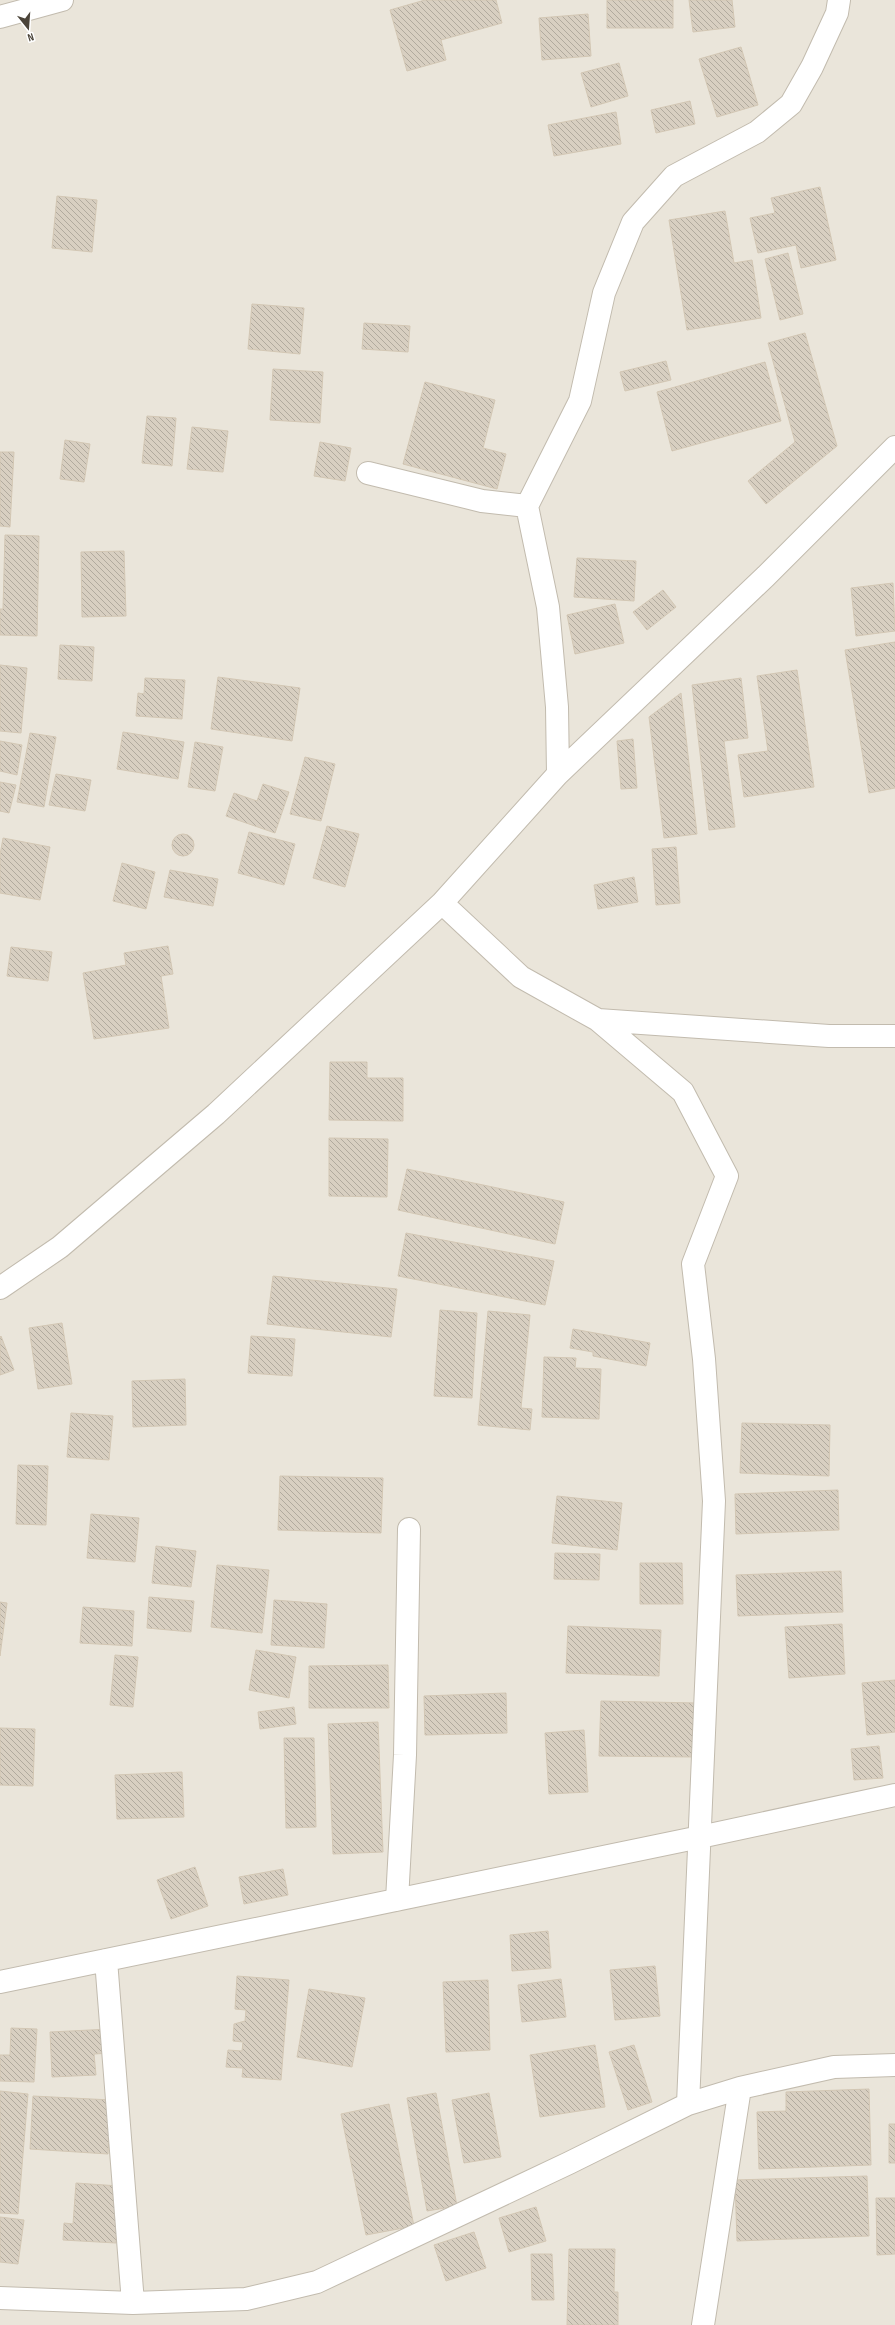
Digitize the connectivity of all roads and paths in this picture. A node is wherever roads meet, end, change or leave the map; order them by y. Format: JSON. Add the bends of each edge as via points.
{"nodes":[{"id":1,"x":62,"y":0,"type":"edge"},
{"id":2,"x":838,"y":0,"type":"edge"},
{"id":3,"x":0,"y":17,"type":"edge"},
{"id":4,"x":895,"y":447,"type":"edge"},
{"id":5,"x":368,"y":473,"type":"dead end"},
{"id":6,"x":527,"y":506,"type":"junction"},
{"id":7,"x":558,"y":774,"type":"junction"},
{"id":8,"x":442,"y":903,"type":"junction"},
{"id":9,"x":598,"y":1020,"type":"junction"},
{"id":10,"x":895,"y":1036,"type":"edge"},
{"id":11,"x":0,"y":1288,"type":"edge"},
{"id":12,"x":410,"y":1529,"type":"dead end"},
{"id":13,"x":895,"y":1795,"type":"edge"},
{"id":14,"x":700,"y":1837,"type":"junction"},
{"id":15,"x":397,"y":1900,"type":"junction"},
{"id":16,"x":106,"y":1960,"type":"junction"},
{"id":17,"x":0,"y":1982,"type":"edge"},
{"id":18,"x":895,"y":2065,"type":"edge"},
{"id":19,"x":740,"y":2088,"type":"junction"},
{"id":20,"x":688,"y":2104,"type":"junction"},
{"id":21,"x":0,"y":2298,"type":"edge"},
{"id":22,"x":133,"y":2303,"type":"junction"},
{"id":23,"x":703,"y":2325,"type":"edge"}],
"edges":[{"from":1,"to":3,"type":"street"},
{"from":2,"to":6,"type":"street","via":[[837,13],[812,67],[791,104],[757,132],[674,176],[632,222],[604,293],[580,401]]},
{"from":4,"to":7,"type":"street","via":[[766,576]]},
{"from":5,"to":6,"type":"street","via":[[482,501]]},
{"from":6,"to":7,"type":"street","via":[[548,607],[557,707]]},
{"from":7,"to":8,"type":"street"},
{"from":8,"to":9,"type":"street","via":[[521,977]]},
{"from":8,"to":11,"type":"street","via":[[216,1114],[60,1247]]},
{"from":9,"to":10,"type":"street","via":[[829,1036]]},
{"from":9,"to":14,"type":"street","via":[[683,1092],[727,1176],[693,1264],[704,1359],[714,1501]]},
{"from":12,"to":15,"type":"street","via":[[405,1755]]},
{"from":13,"to":14,"type":"street"},
{"from":14,"to":15,"type":"street"},
{"from":14,"to":20,"type":"street"},
{"from":15,"to":16,"type":"street"},
{"from":16,"to":17,"type":"street"},
{"from":16,"to":22,"type":"street"},
{"from":18,"to":19,"type":"street","via":[[834,2067]]},
{"from":19,"to":20,"type":"street"},
{"from":19,"to":23,"type":"street"},
{"from":20,"to":22,"type":"street","via":[[317,2282],[246,2299]]},
{"from":21,"to":22,"type":"street"}]}
